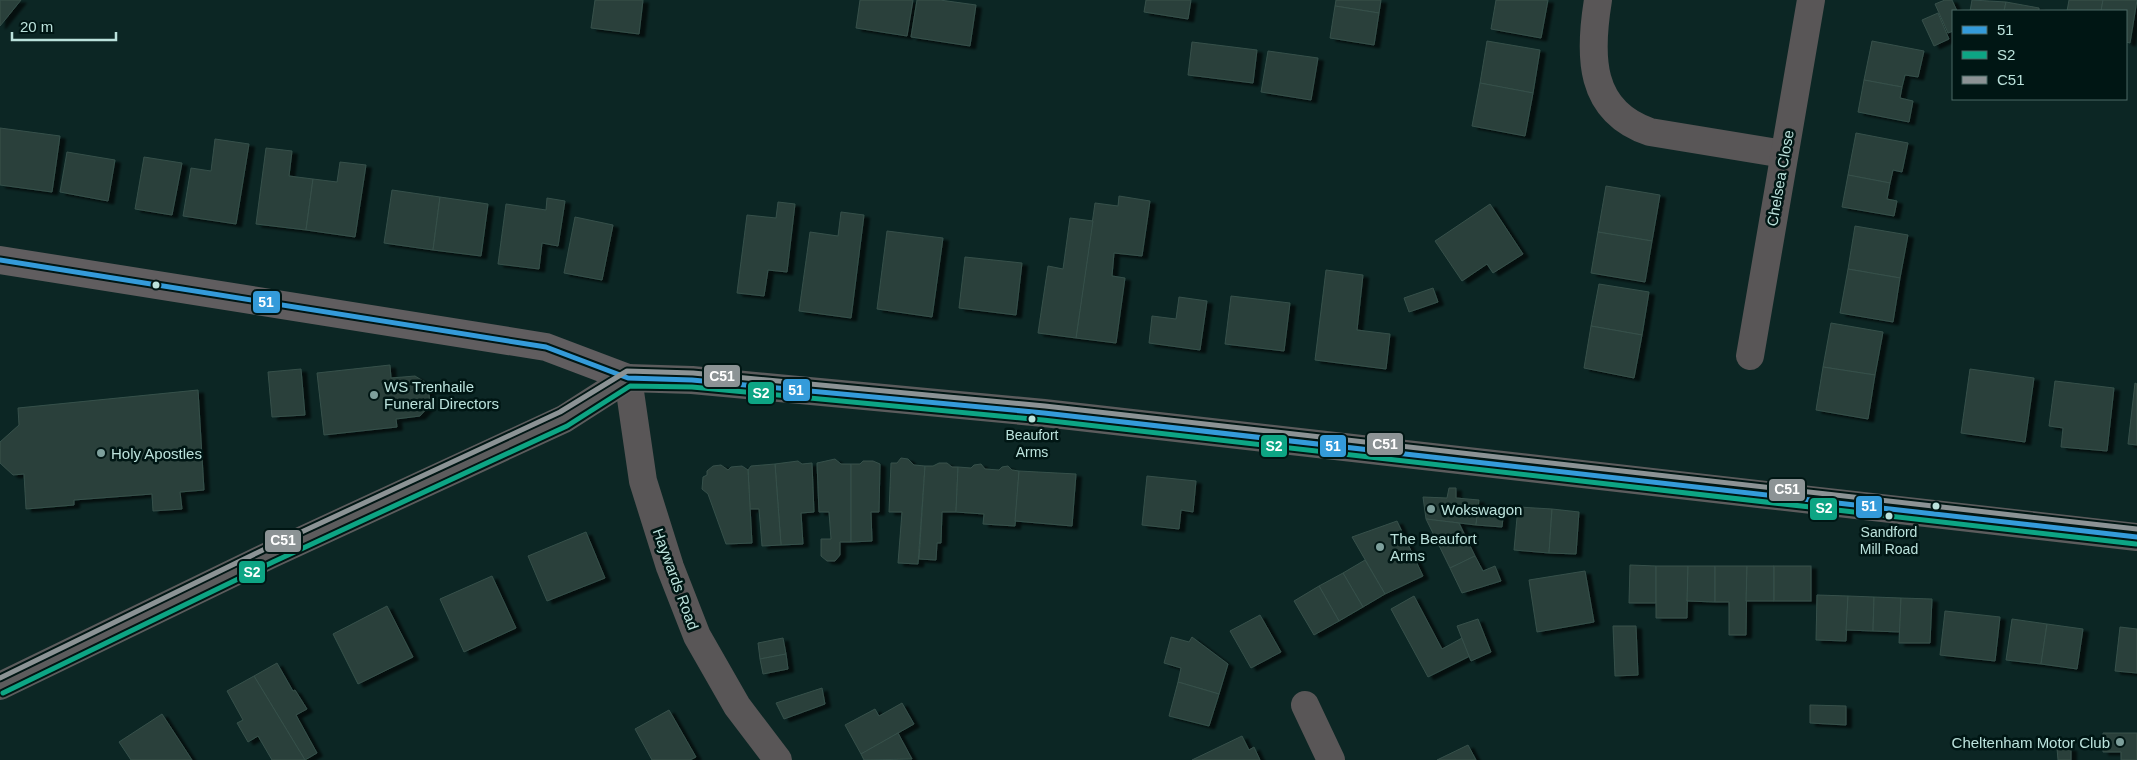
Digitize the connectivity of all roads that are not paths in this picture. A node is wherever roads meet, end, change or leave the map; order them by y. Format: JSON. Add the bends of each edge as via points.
{"nodes":[{"id":1,"x":1598,"y":0,"type":"edge"},
{"id":2,"x":1812,"y":0,"type":"edge"},
{"id":3,"x":1784,"y":154,"type":"junction"},
{"id":4,"x":0,"y":260,"type":"edge"},
{"id":5,"x":1750,"y":356,"type":"dead end"},
{"id":6,"x":628,"y":378,"type":"junction"},
{"id":7,"x":2137,"y":537,"type":"edge"},
{"id":8,"x":0,"y":686,"type":"edge"},
{"id":9,"x":1305,"y":705,"type":"dead end"},
{"id":10,"x":778,"y":760,"type":"edge"},
{"id":11,"x":1330,"y":760,"type":"edge"}],
"edges":[{"from":1,"to":3,"type":"street","via":[[1594,34],[1596,78],[1602,95],[1622,119],[1635,128],[1650,132]]},
{"from":2,"to":3,"type":"street","name":"Chelsea Close"},
{"from":3,"to":5,"type":"street","name":"Chelsea Close"},
{"from":4,"to":6,"type":"main road","via":[[546,347]]},
{"from":6,"to":7,"type":"highway","via":[[692,380],[1044,413]]},
{"from":6,"to":8,"type":"highway","via":[[564,419],[270,555]]},
{"from":6,"to":10,"type":"street","name":"Haywards Road","via":[[643,481],[673,576],[697,636],[737,706]]},
{"from":9,"to":11,"type":"street"}]}
